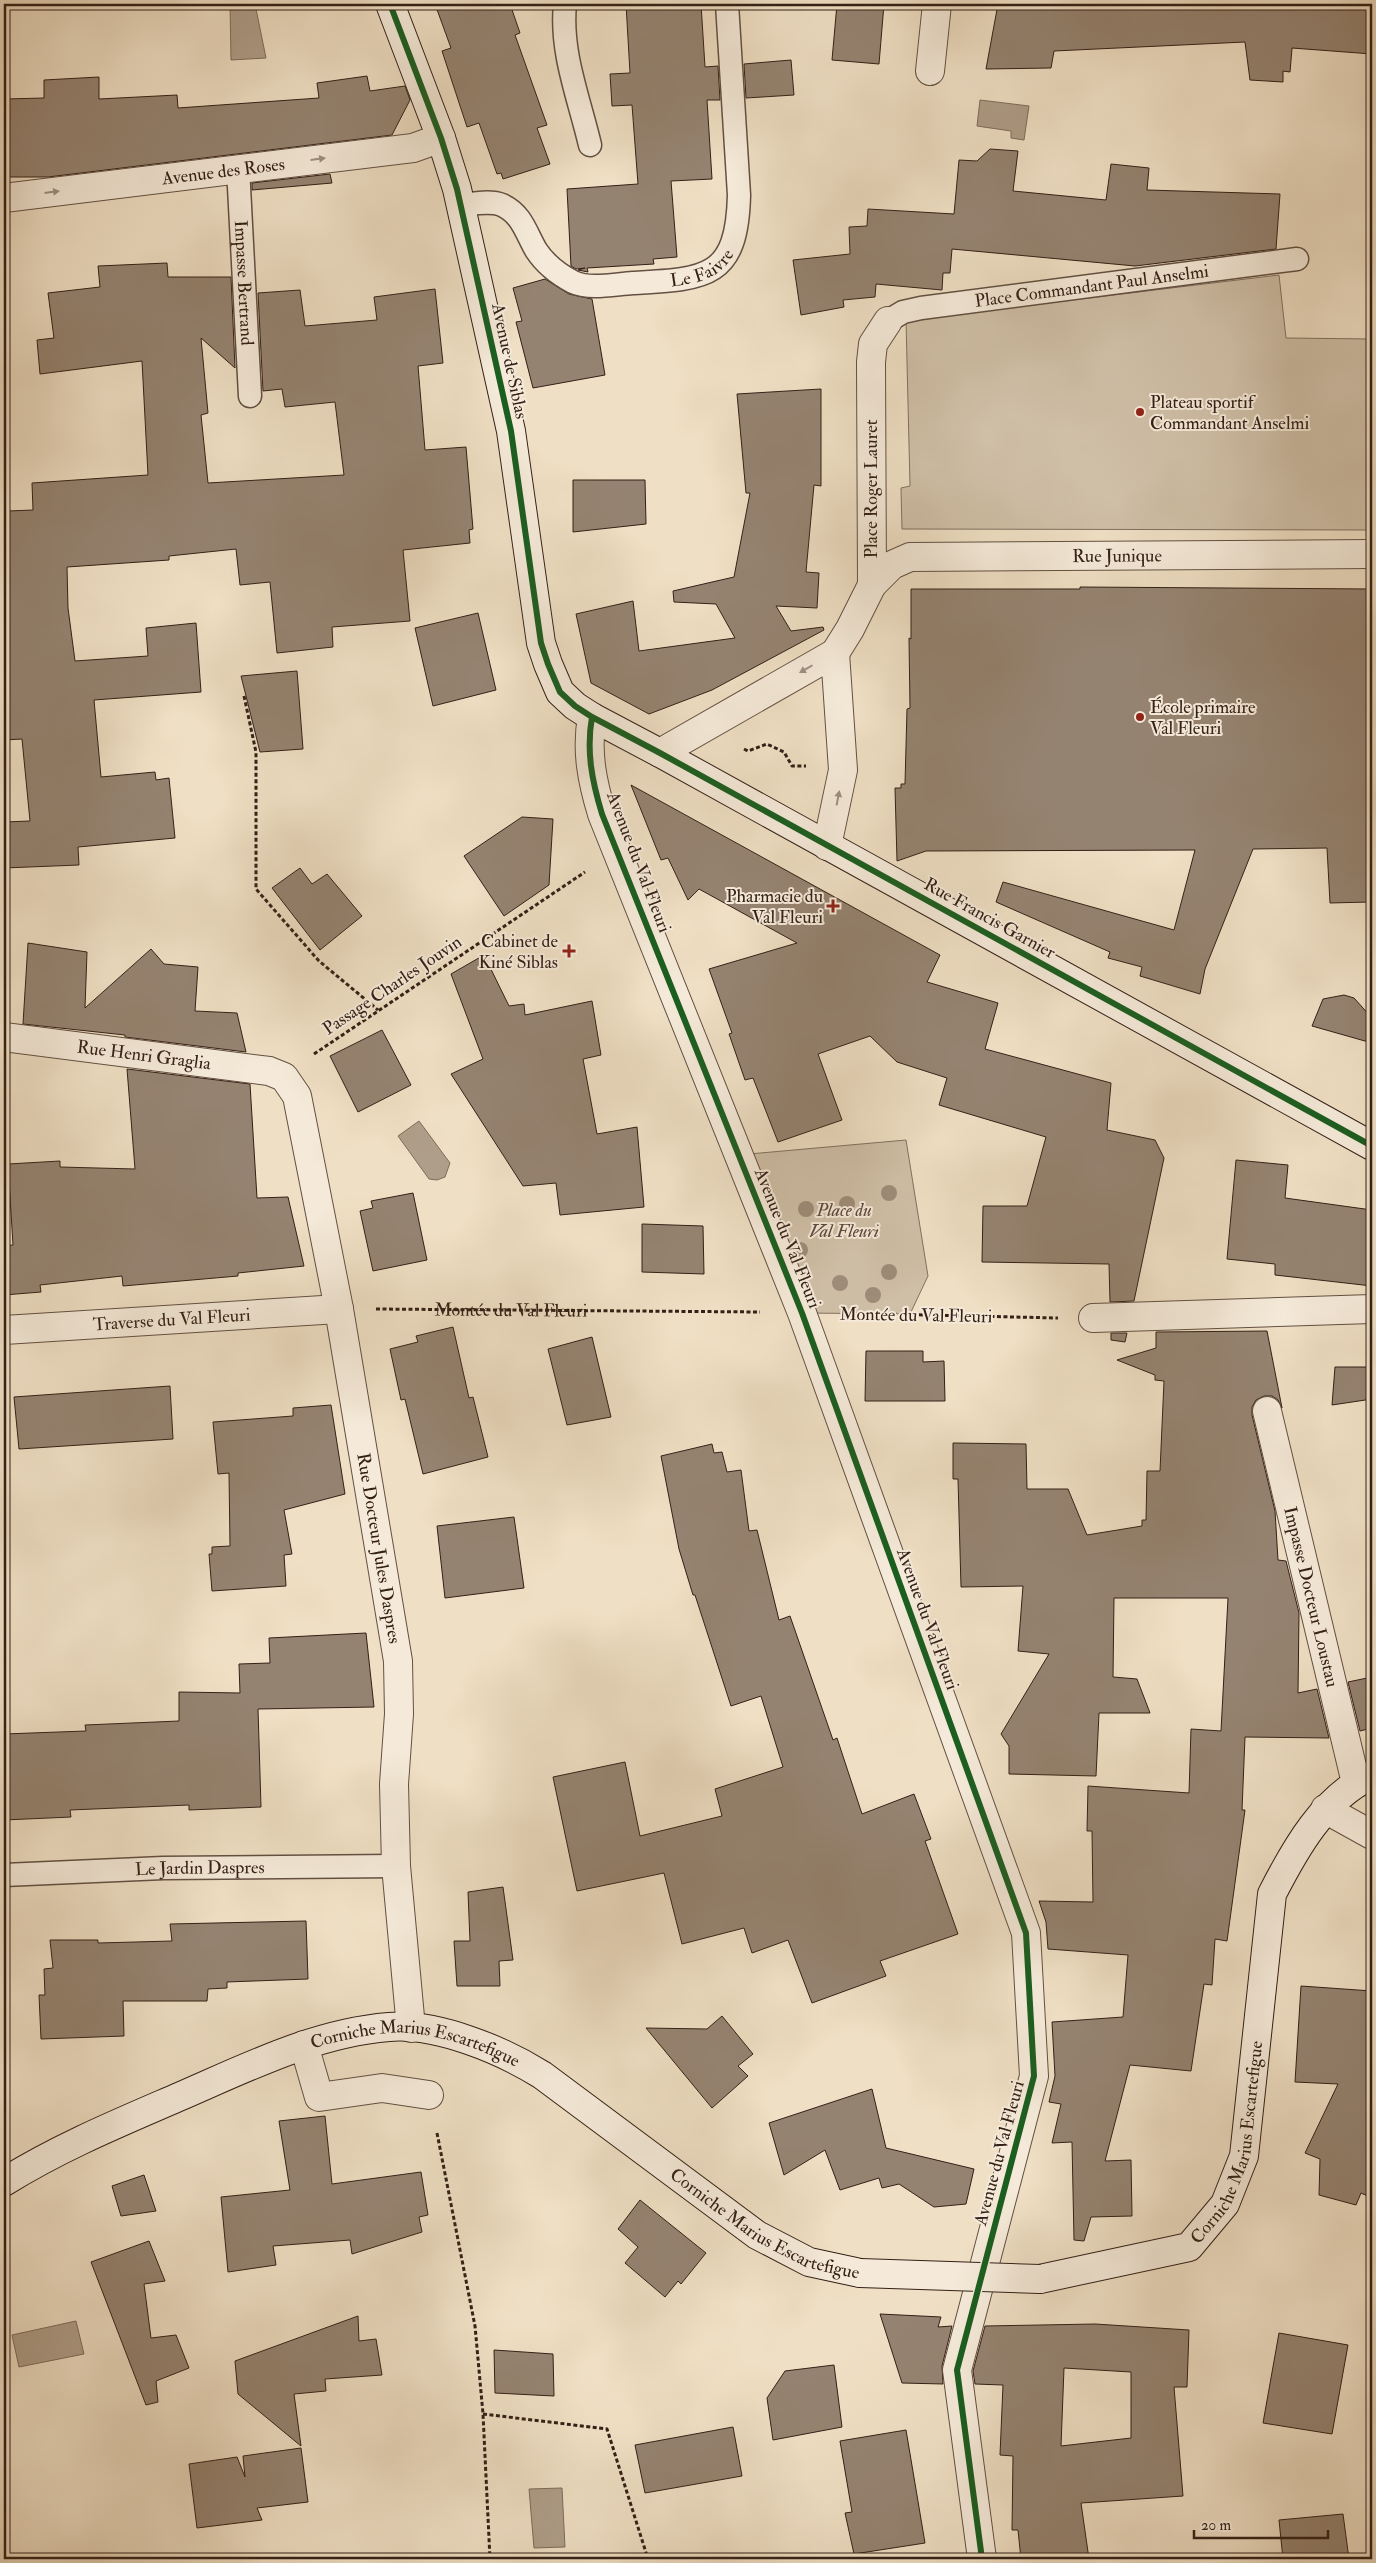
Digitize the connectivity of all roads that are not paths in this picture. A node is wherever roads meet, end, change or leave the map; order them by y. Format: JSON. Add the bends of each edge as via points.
{"nodes":[{"id":1,"x":390,"y":4,"type":"edge"},
{"id":2,"x":566,"y":4,"type":"edge"},
{"id":3,"x":727,"y":4,"type":"edge"},
{"id":4,"x":937,"y":4,"type":"edge"},
{"id":5,"x":930,"y":72,"type":"dead end"},
{"id":6,"x":441,"y":138,"type":"junction"},
{"id":7,"x":590,"y":145,"type":"dead end"},
{"id":8,"x":238,"y":168,"type":"junction"},
{"id":9,"x":4,"y":198,"type":"edge"},
{"id":10,"x":460,"y":205,"type":"junction"},
{"id":11,"x":1297,"y":259,"type":"dead end"},
{"id":12,"x":888,"y":321,"type":"joint"},
{"id":13,"x":250,"y":396,"type":"dead end"},
{"id":14,"x":1372,"y":554,"type":"edge"},
{"id":15,"x":872,"y":585,"type":"junction"},
{"id":16,"x":835,"y":652,"type":"junction"},
{"id":17,"x":592,"y":717,"type":"junction"},
{"id":18,"x":660,"y":752,"type":"junction"},
{"id":19,"x":827,"y":846,"type":"junction"},
{"id":20,"x":4,"y":1037,"type":"edge"},
{"id":21,"x":284,"y":1077,"type":"joint"},
{"id":22,"x":1372,"y":1146,"type":"edge"},
{"id":23,"x":339,"y":1309,"type":"junction"},
{"id":24,"x":1372,"y":1309,"type":"edge"},
{"id":25,"x":1093,"y":1318,"type":"road end"},
{"id":26,"x":4,"y":1330,"type":"edge"},
{"id":27,"x":1268,"y":1412,"type":"dead end"},
{"id":28,"x":1364,"y":1779,"type":"edge"},
{"id":29,"x":1326,"y":1809,"type":"junction"},
{"id":30,"x":1372,"y":1835,"type":"edge"},
{"id":31,"x":396,"y":1866,"type":"junction"},
{"id":32,"x":4,"y":1875,"type":"edge"},
{"id":33,"x":411,"y":2028,"type":"junction"},
{"id":34,"x":304,"y":2045,"type":"junction"},
{"id":35,"x":429,"y":2095,"type":"road end"},
{"id":36,"x":4,"y":2182,"type":"edge"},
{"id":37,"x":982,"y":2559,"type":"edge"}],
"edges":[{"from":1,"to":6,"type":"street","name":"Avenue de Siblas"},
{"from":2,"to":7,"type":"lane","via":[[566,54]]},
{"from":3,"to":10,"type":"lane","name":"Le Faivre","via":[[739,194],[738,225],[730,250],[713,269],[701,276],[666,281],[604,285],[575,283],[543,260],[515,213],[494,203]]},
{"from":4,"to":5,"type":"street"},
{"from":8,"to":6,"type":"street","name":"Avenue des Roses","one_way":true,"via":[[413,148]]},
{"from":6,"to":10,"type":"street","name":"Avenue de Siblas"},
{"from":9,"to":8,"type":"street","name":"Avenue des Roses","one_way":true},
{"from":8,"to":13,"type":"lane","name":"Impasse Bertrand"},
{"from":10,"to":17,"type":"street","name":"Avenue de Siblas","via":[[511,431],[541,643],[560,692]]},
{"from":11,"to":12,"type":"lane","name":"Place Commandant Paul Anselmi","via":[[921,308],[903,312]]},
{"from":12,"to":15,"type":"street","name":"Place Roger Lauret","via":[[873,344],[870,362]]},
{"from":14,"to":15,"type":"street","name":"Rue Junique","via":[[910,557],[892,565]]},
{"from":15,"to":16,"type":"street","name":"Place Roger Lauret"},
{"from":16,"to":18,"type":"street","name":"Place Roger Lauret","one_way":true},
{"from":19,"to":16,"type":"street","one_way":true,"via":[[843,770]]},
{"from":17,"to":18,"type":"street","name":"Rue Francis Garnier"},
{"from":17,"to":37,"type":"street","name":"Avenue du Val Fleuri","via":[[588,740],[596,794],[802,1313],[1026,1933],[1034,2076],[957,2370]]},
{"from":18,"to":19,"type":"street","name":"Rue Francis Garnier"},
{"from":19,"to":22,"type":"street","name":"Rue Francis Garnier"},
{"from":20,"to":21,"type":"street","name":"Rue Henri Graglia","via":[[255,1068]]},
{"from":21,"to":23,"type":"street","name":"Rue Docteur Jules Daspres","via":[[294,1089],[300,1105]]},
{"from":23,"to":26,"type":"street","name":"Traverse du Val Fleuri"},
{"from":23,"to":31,"type":"street","name":"Rue Docteur Jules Daspres","via":[[398,1661],[399,1714],[394,1784]]},
{"from":24,"to":25,"type":"street"},
{"from":27,"to":28,"type":"street","name":"Impasse Docteur Loustau"},
{"from":28,"to":29,"type":"street","name":"Corniche Marius Escartefigue"},
{"from":29,"to":30,"type":"street"},
{"from":29,"to":33,"type":"street","name":"Corniche Marius Escartefigue","bridge":true,"via":[[1286,1865],[1272,1894],[1244,2156],[1224,2204],[1189,2247],[1040,2279],[860,2273],[809,2262],[756,2235],[518,2060],[481,2045]]},
{"from":31,"to":32,"type":"lane","name":"Le Jardin Daspres","via":[[163,1868]]},
{"from":31,"to":33,"type":"street","name":"Rue Docteur Jules Daspres"},
{"from":33,"to":34,"type":"street","name":"Corniche Marius Escartefigue","via":[[390,2027]]},
{"from":34,"to":35,"type":"street","via":[[319,2097],[382,2088]]},
{"from":34,"to":36,"type":"street","name":"Corniche Marius Escartefigue","via":[[72,2143]]}]}
